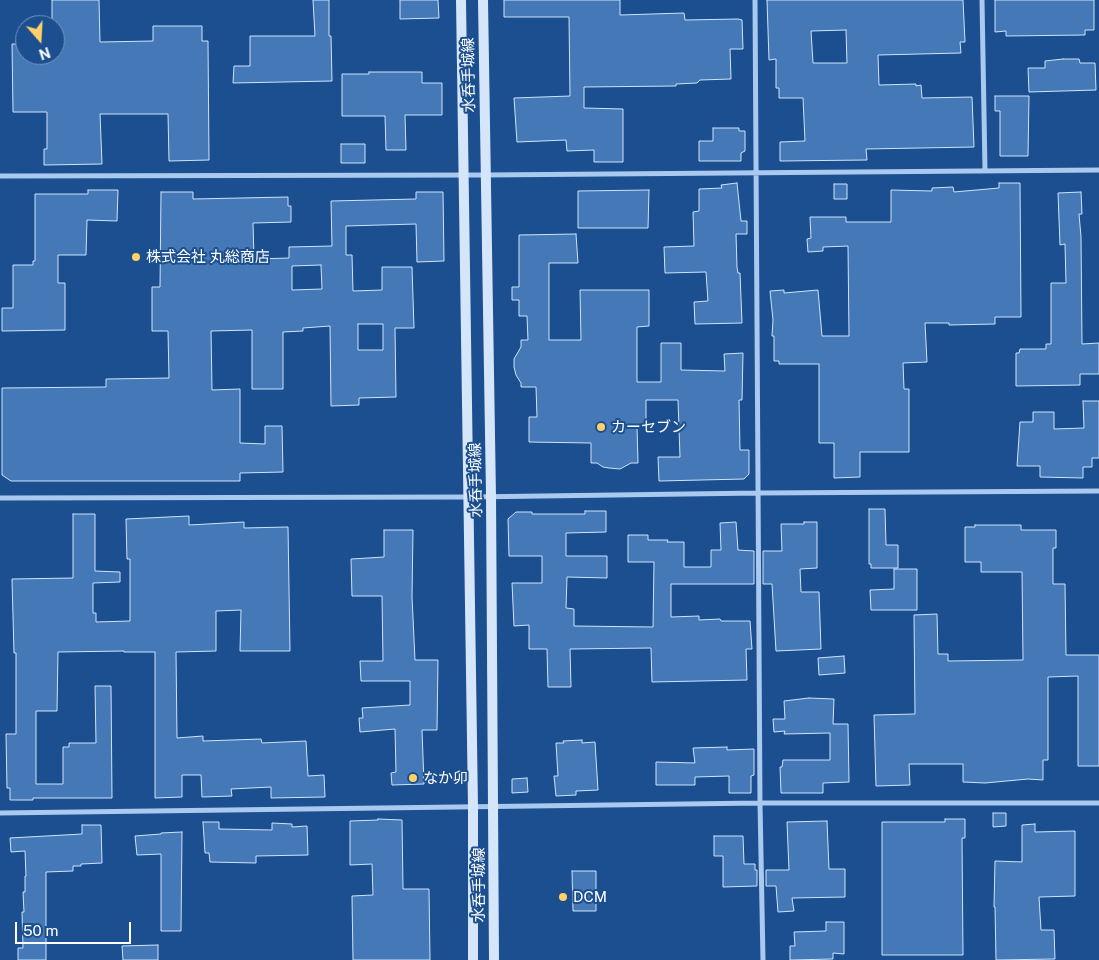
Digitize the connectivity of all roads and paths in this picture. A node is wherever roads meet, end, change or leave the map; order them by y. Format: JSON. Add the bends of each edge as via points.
{"nodes":[{"id":1,"x":461,"y":0,"type":"edge"},
{"id":2,"x":483,"y":0,"type":"edge"},
{"id":3,"x":755,"y":0,"type":"edge"},
{"id":4,"x":982,"y":0,"type":"edge"},
{"id":5,"x":985,"y":170,"type":"junction"},
{"id":6,"x":1099,"y":170,"type":"edge"},
{"id":7,"x":757,"y":172,"type":"junction"},
{"id":8,"x":464,"y":174,"type":"junction"},
{"id":9,"x":485,"y":175,"type":"junction"},
{"id":10,"x":0,"y":176,"type":"edge"},
{"id":11,"x":1099,"y":492,"type":"edge"},
{"id":12,"x":759,"y":493,"type":"junction"},
{"id":13,"x":492,"y":496,"type":"junction"},
{"id":14,"x":469,"y":497,"type":"junction"},
{"id":15,"x":0,"y":498,"type":"edge"},
{"id":16,"x":760,"y":803,"type":"junction"},
{"id":17,"x":1099,"y":803,"type":"edge"},
{"id":18,"x":494,"y":806,"type":"junction"},
{"id":19,"x":473,"y":807,"type":"junction"},
{"id":20,"x":0,"y":813,"type":"edge"},
{"id":21,"x":473,"y":960,"type":"edge"},
{"id":22,"x":494,"y":960,"type":"edge"},
{"id":23,"x":763,"y":960,"type":"edge"}],
"edges":[{"from":1,"to":8,"type":"main road","name":"水呑手城線"},
{"from":2,"to":9,"type":"main road","name":"水呑手城線"},
{"from":3,"to":7,"type":"street"},
{"from":4,"to":5,"type":"street"},
{"from":5,"to":6,"type":"street"},
{"from":5,"to":7,"type":"street"},
{"from":7,"to":9,"type":"street"},
{"from":7,"to":12,"type":"street"},
{"from":8,"to":9,"type":"street"},
{"from":8,"to":10,"type":"street"},
{"from":8,"to":14,"type":"main road","name":"水呑手城線"},
{"from":9,"to":13,"type":"main road","name":"水呑手城線"},
{"from":11,"to":12,"type":"street"},
{"from":12,"to":13,"type":"street"},
{"from":12,"to":16,"type":"street"},
{"from":13,"to":14,"type":"street"},
{"from":13,"to":18,"type":"main road","name":"水呑手城線"},
{"from":14,"to":15,"type":"street"},
{"from":14,"to":19,"type":"main road","name":"水呑手城線"},
{"from":16,"to":17,"type":"street"},
{"from":16,"to":18,"type":"street"},
{"from":16,"to":23,"type":"street"},
{"from":18,"to":19,"type":"street"},
{"from":18,"to":22,"type":"main road","name":"水呑手城線"},
{"from":19,"to":20,"type":"street"},
{"from":19,"to":21,"type":"main road","name":"水呑手城線"}]}
